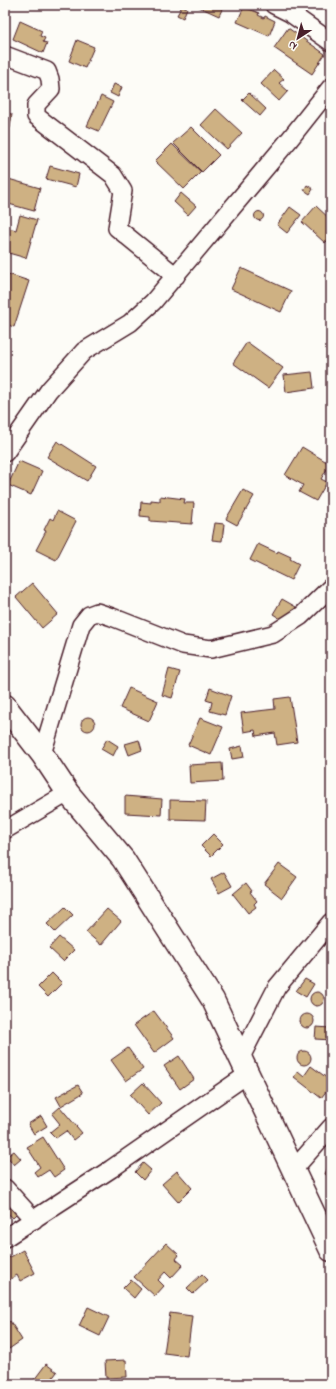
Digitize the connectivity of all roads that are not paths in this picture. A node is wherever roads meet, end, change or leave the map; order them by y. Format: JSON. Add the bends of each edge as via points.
{"nodes":[{"id":1,"x":274,"y":5,"type":"edge"},
{"id":2,"x":331,"y":42,"type":"edge"},
{"id":3,"x":5,"y":55,"type":"edge"},
{"id":4,"x":331,"y":87,"type":"edge"},
{"id":5,"x":176,"y":276,"type":"junction"},
{"id":6,"x":5,"y":453,"type":"edge"},
{"id":7,"x":331,"y":586,"type":"edge"},
{"id":8,"x":5,"y":706,"type":"edge"},
{"id":9,"x":42,"y":754,"type":"junction"},
{"id":10,"x":68,"y":793,"type":"junction"},
{"id":11,"x":5,"y":830,"type":"edge"},
{"id":12,"x":331,"y":922,"type":"edge"},
{"id":13,"x":244,"y":1065,"type":"junction"},
{"id":14,"x":331,"y":1127,"type":"edge"},
{"id":15,"x":294,"y":1169,"type":"junction"},
{"id":16,"x":5,"y":1188,"type":"edge"},
{"id":17,"x":34,"y":1220,"type":"junction"},
{"id":18,"x":5,"y":1238,"type":"edge"},
{"id":19,"x":331,"y":1250,"type":"edge"}],
"edges":[{"from":1,"to":2,"type":"street","via":[[290,13]]},
{"from":3,"to":5,"type":"street","via":[[47,71],[51,89],[36,105],[36,116],[113,175],[123,191],[117,228]]},
{"from":4,"to":5,"type":"street"},
{"from":5,"to":6,"type":"street","via":[[130,323],[84,351],[49,390]]},
{"from":7,"to":9,"type":"street","via":[[301,616],[273,634],[211,649],[183,645],[97,612],[89,615],[81,625]]},
{"from":8,"to":9,"type":"street"},
{"from":9,"to":10,"type":"street"},
{"from":10,"to":11,"type":"street"},
{"from":10,"to":13,"type":"street","via":[[123,859],[213,1000]]},
{"from":12,"to":13,"type":"street","via":[[278,987]]},
{"from":13,"to":15,"type":"street"},
{"from":13,"to":17,"type":"street","via":[[111,1169]]},
{"from":14,"to":15,"type":"street"},
{"from":15,"to":19,"type":"street"},
{"from":16,"to":17,"type":"street"},
{"from":17,"to":18,"type":"street"}]}
